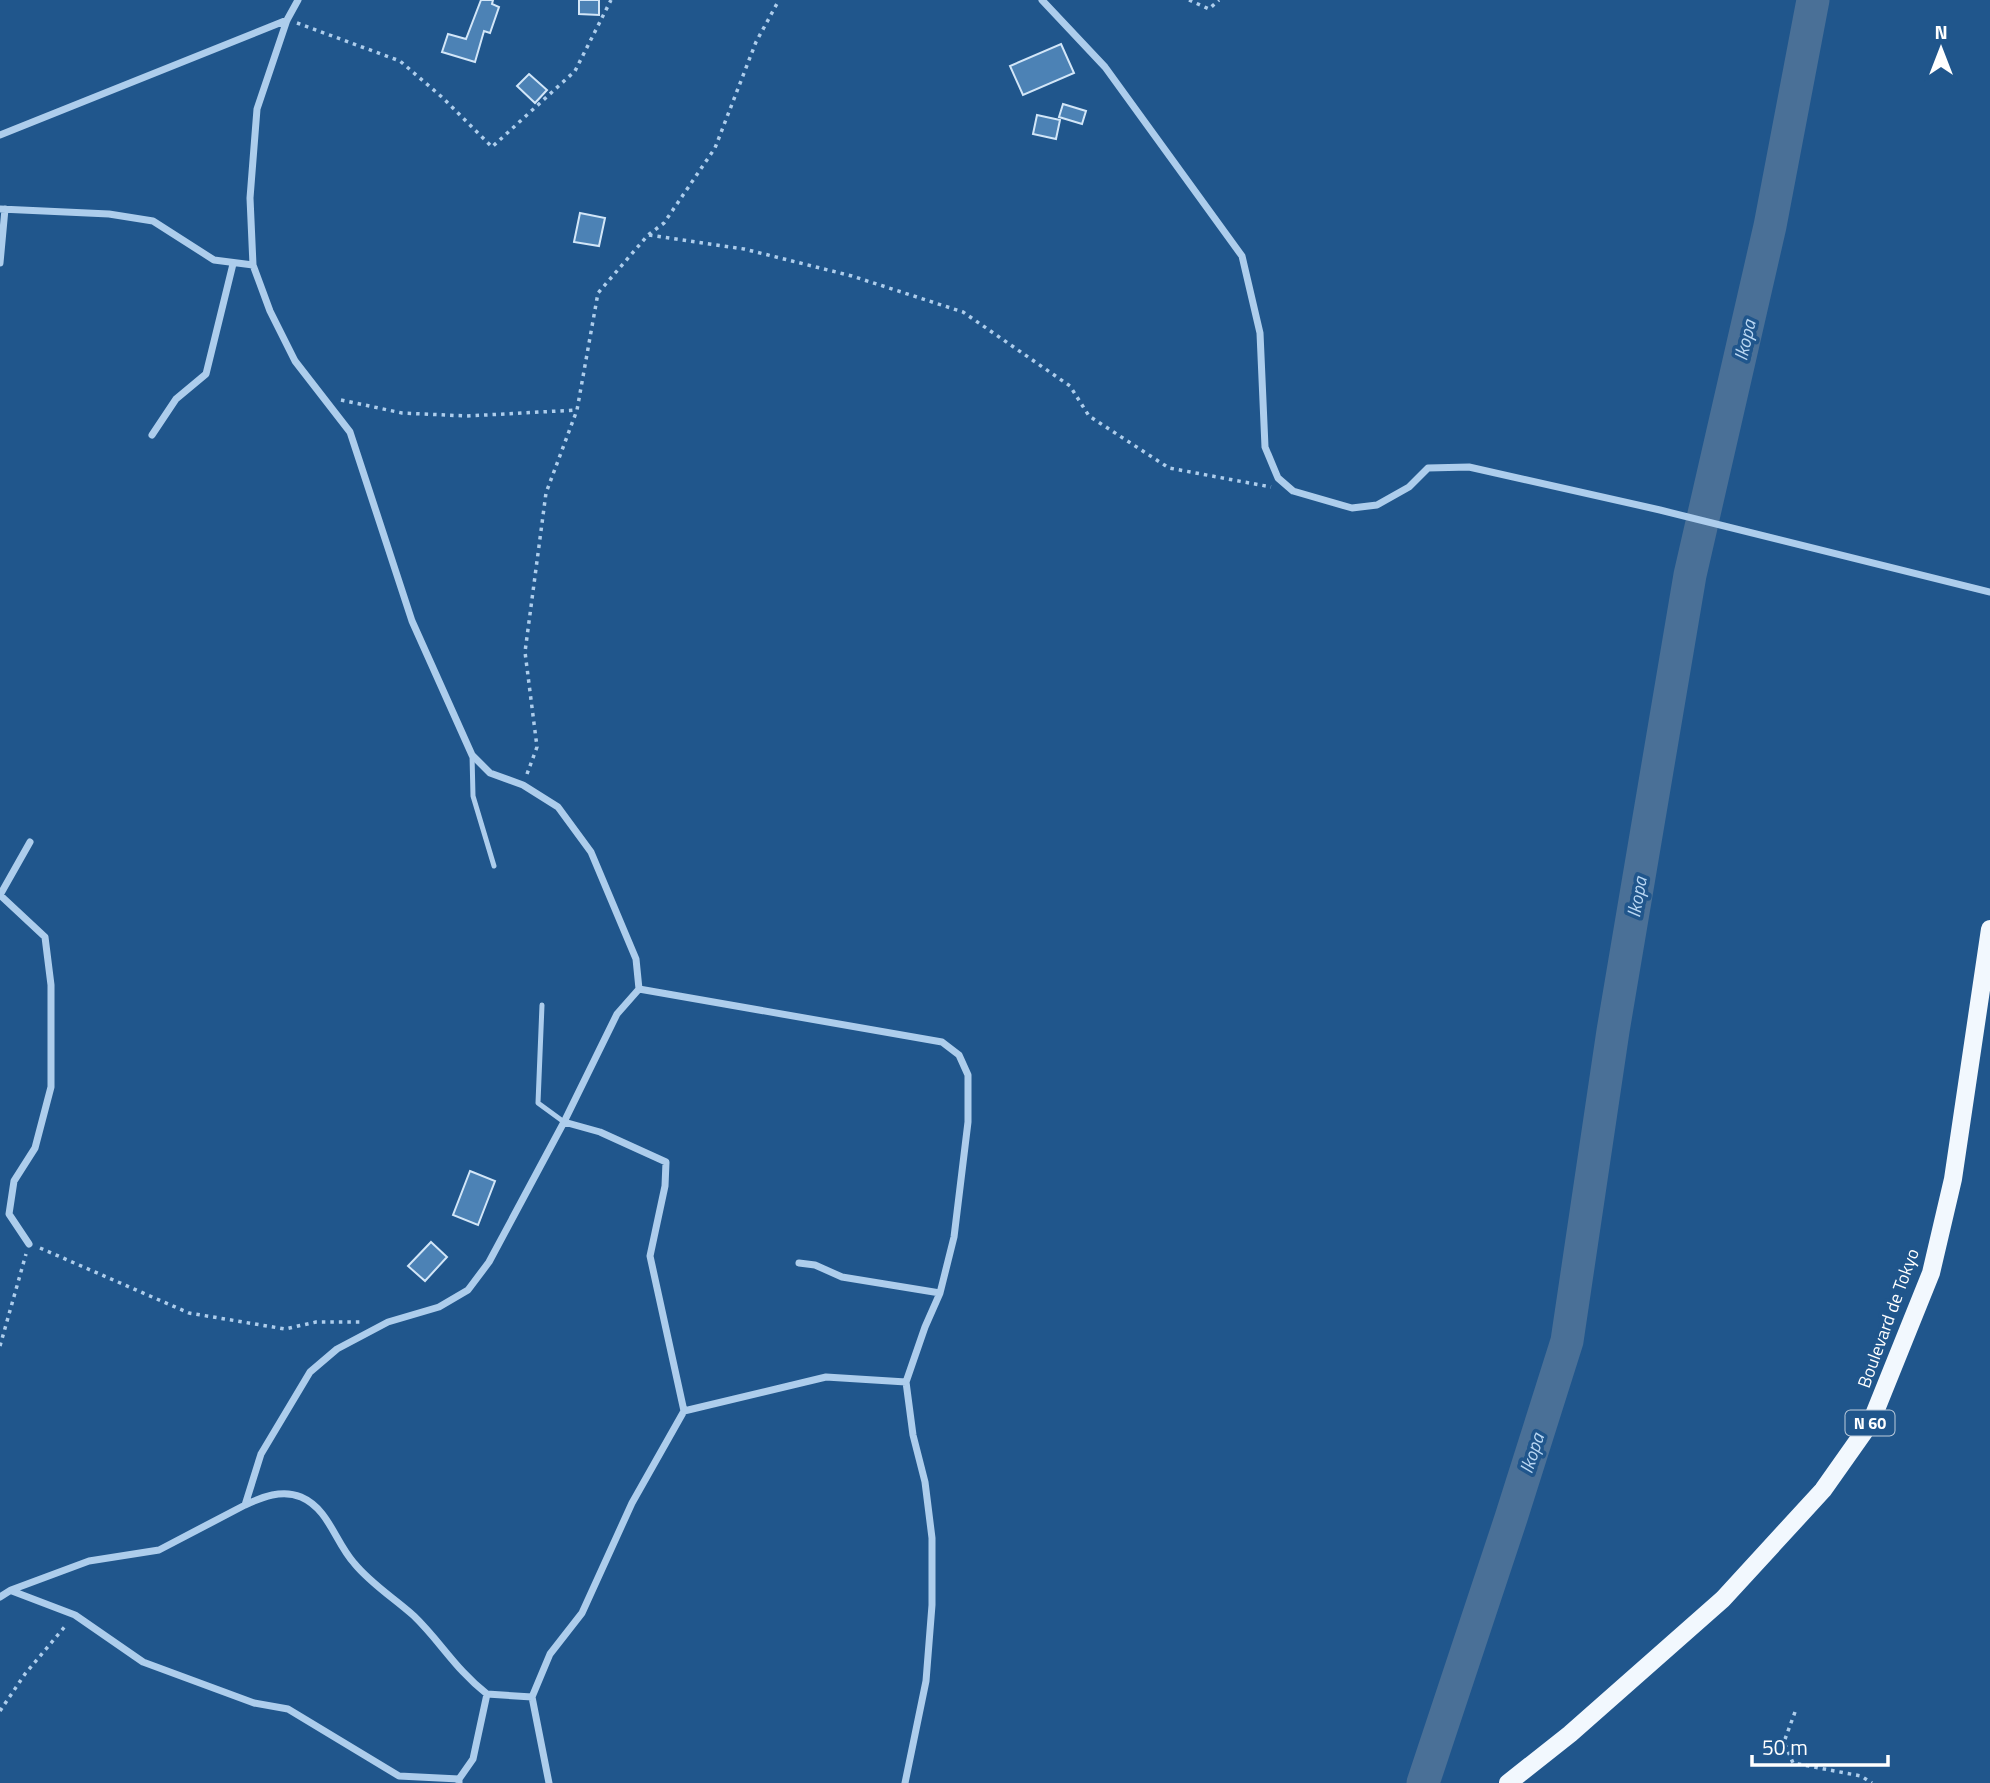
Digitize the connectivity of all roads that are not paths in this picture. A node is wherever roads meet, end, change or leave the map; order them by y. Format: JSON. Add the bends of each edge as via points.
{"nodes":[{"id":1,"x":298,"y":0,"type":"edge"},
{"id":2,"x":1042,"y":0,"type":"edge"},
{"id":3,"x":287,"y":20,"type":"junction"},
{"id":4,"x":0,"y":135,"type":"edge"},
{"id":5,"x":3,"y":209,"type":"edge"},
{"id":6,"x":0,"y":263,"type":"edge"},
{"id":7,"x":233,"y":264,"type":"junction"},
{"id":8,"x":253,"y":265,"type":"junction"},
{"id":9,"x":152,"y":435,"type":"dead end"},
{"id":10,"x":1990,"y":592,"type":"edge"},
{"id":11,"x":472,"y":755,"type":"junction"},
{"id":12,"x":30,"y":842,"type":"dead end"},
{"id":13,"x":494,"y":866,"type":"dead end"},
{"id":14,"x":0,"y":895,"type":"edge"},
{"id":15,"x":1990,"y":929,"type":"edge"},
{"id":16,"x":639,"y":989,"type":"junction"},
{"id":17,"x":542,"y":1005,"type":"dead end"},
{"id":18,"x":564,"y":1122,"type":"junction"},
{"id":19,"x":0,"y":1210,"type":"edge"},
{"id":20,"x":9,"y":1214,"type":"junction"},
{"id":21,"x":29,"y":1244,"type":"road end"},
{"id":22,"x":799,"y":1263,"type":"dead end"},
{"id":23,"x":940,"y":1293,"type":"junction"},
{"id":24,"x":906,"y":1382,"type":"junction"},
{"id":25,"x":684,"y":1411,"type":"junction"},
{"id":26,"x":244,"y":1505,"type":"junction"},
{"id":27,"x":11,"y":1590,"type":"junction"},
{"id":28,"x":0,"y":1597,"type":"edge"},
{"id":29,"x":486,"y":1694,"type":"junction"},
{"id":30,"x":533,"y":1697,"type":"junction"},
{"id":31,"x":459,"y":1781,"type":"edge"},
{"id":32,"x":550,"y":1783,"type":"edge"},
{"id":33,"x":905,"y":1783,"type":"edge"},
{"id":34,"x":1508,"y":1783,"type":"edge"}],
"edges":[{"from":1,"to":3,"type":"street"},
{"from":2,"to":10,"type":"street","via":[[1105,67],[1242,256],[1260,333],[1265,447],[1278,478],[1293,491],[1352,508],[1377,505],[1428,468],[1469,467]]},
{"from":3,"to":4,"type":"street"},
{"from":3,"to":8,"type":"street","via":[[257,109],[250,198]]},
{"from":5,"to":6,"type":"street"},
{"from":5,"to":7,"type":"street","via":[[153,221],[214,260]]},
{"from":7,"to":8,"type":"street"},
{"from":7,"to":9,"type":"street","via":[[206,374],[177,399]]},
{"from":8,"to":11,"type":"street","via":[[295,361],[350,432],[412,621]]},
{"from":11,"to":13,"type":"lane","via":[[473,796]]},
{"from":11,"to":16,"type":"street","via":[[490,773],[523,785],[558,807],[591,852],[636,959]]},
{"from":12,"to":14,"type":"street"},
{"from":14,"to":20,"type":"street","via":[[45,937],[51,985],[51,1087],[35,1148],[14,1181]]},
{"from":15,"to":34,"type":"main road","name":"Boulevard de Tokyo","number":"N 60","via":[[1953,1179],[1931,1273],[1871,1422],[1823,1490],[1723,1599]]},
{"from":16,"to":18,"type":"street","via":[[617,1014]]},
{"from":16,"to":23,"type":"street","via":[[942,1042],[959,1055],[968,1075],[968,1122],[954,1237]]},
{"from":17,"to":18,"type":"lane","via":[[538,1102]]},
{"from":18,"to":25,"type":"street","via":[[600,1132],[666,1162],[650,1256]]},
{"from":18,"to":26,"type":"street","via":[[489,1262],[468,1290],[439,1307],[388,1322],[337,1349],[310,1372],[261,1454]]},
{"from":19,"to":20,"type":"street"},
{"from":20,"to":21,"type":"street"},
{"from":22,"to":23,"type":"street","via":[[842,1277]]},
{"from":23,"to":24,"type":"street"},
{"from":24,"to":25,"type":"street","via":[[826,1377]]},
{"from":24,"to":33,"type":"street","via":[[932,1538],[932,1605],[926,1681]]},
{"from":25,"to":30,"type":"street","via":[[632,1503],[582,1613],[550,1654]]},
{"from":26,"to":27,"type":"street","via":[[159,1549],[89,1561]]},
{"from":26,"to":29,"type":"street","via":[[284,1493],[316,1506],[352,1562],[414,1616],[466,1678]]},
{"from":27,"to":28,"type":"street"},
{"from":27,"to":31,"type":"street","via":[[75,1615],[143,1662],[254,1703],[288,1709],[399,1776]]},
{"from":29,"to":30,"type":"street"},
{"from":29,"to":31,"type":"street","via":[[473,1759]]},
{"from":30,"to":32,"type":"street"}]}
